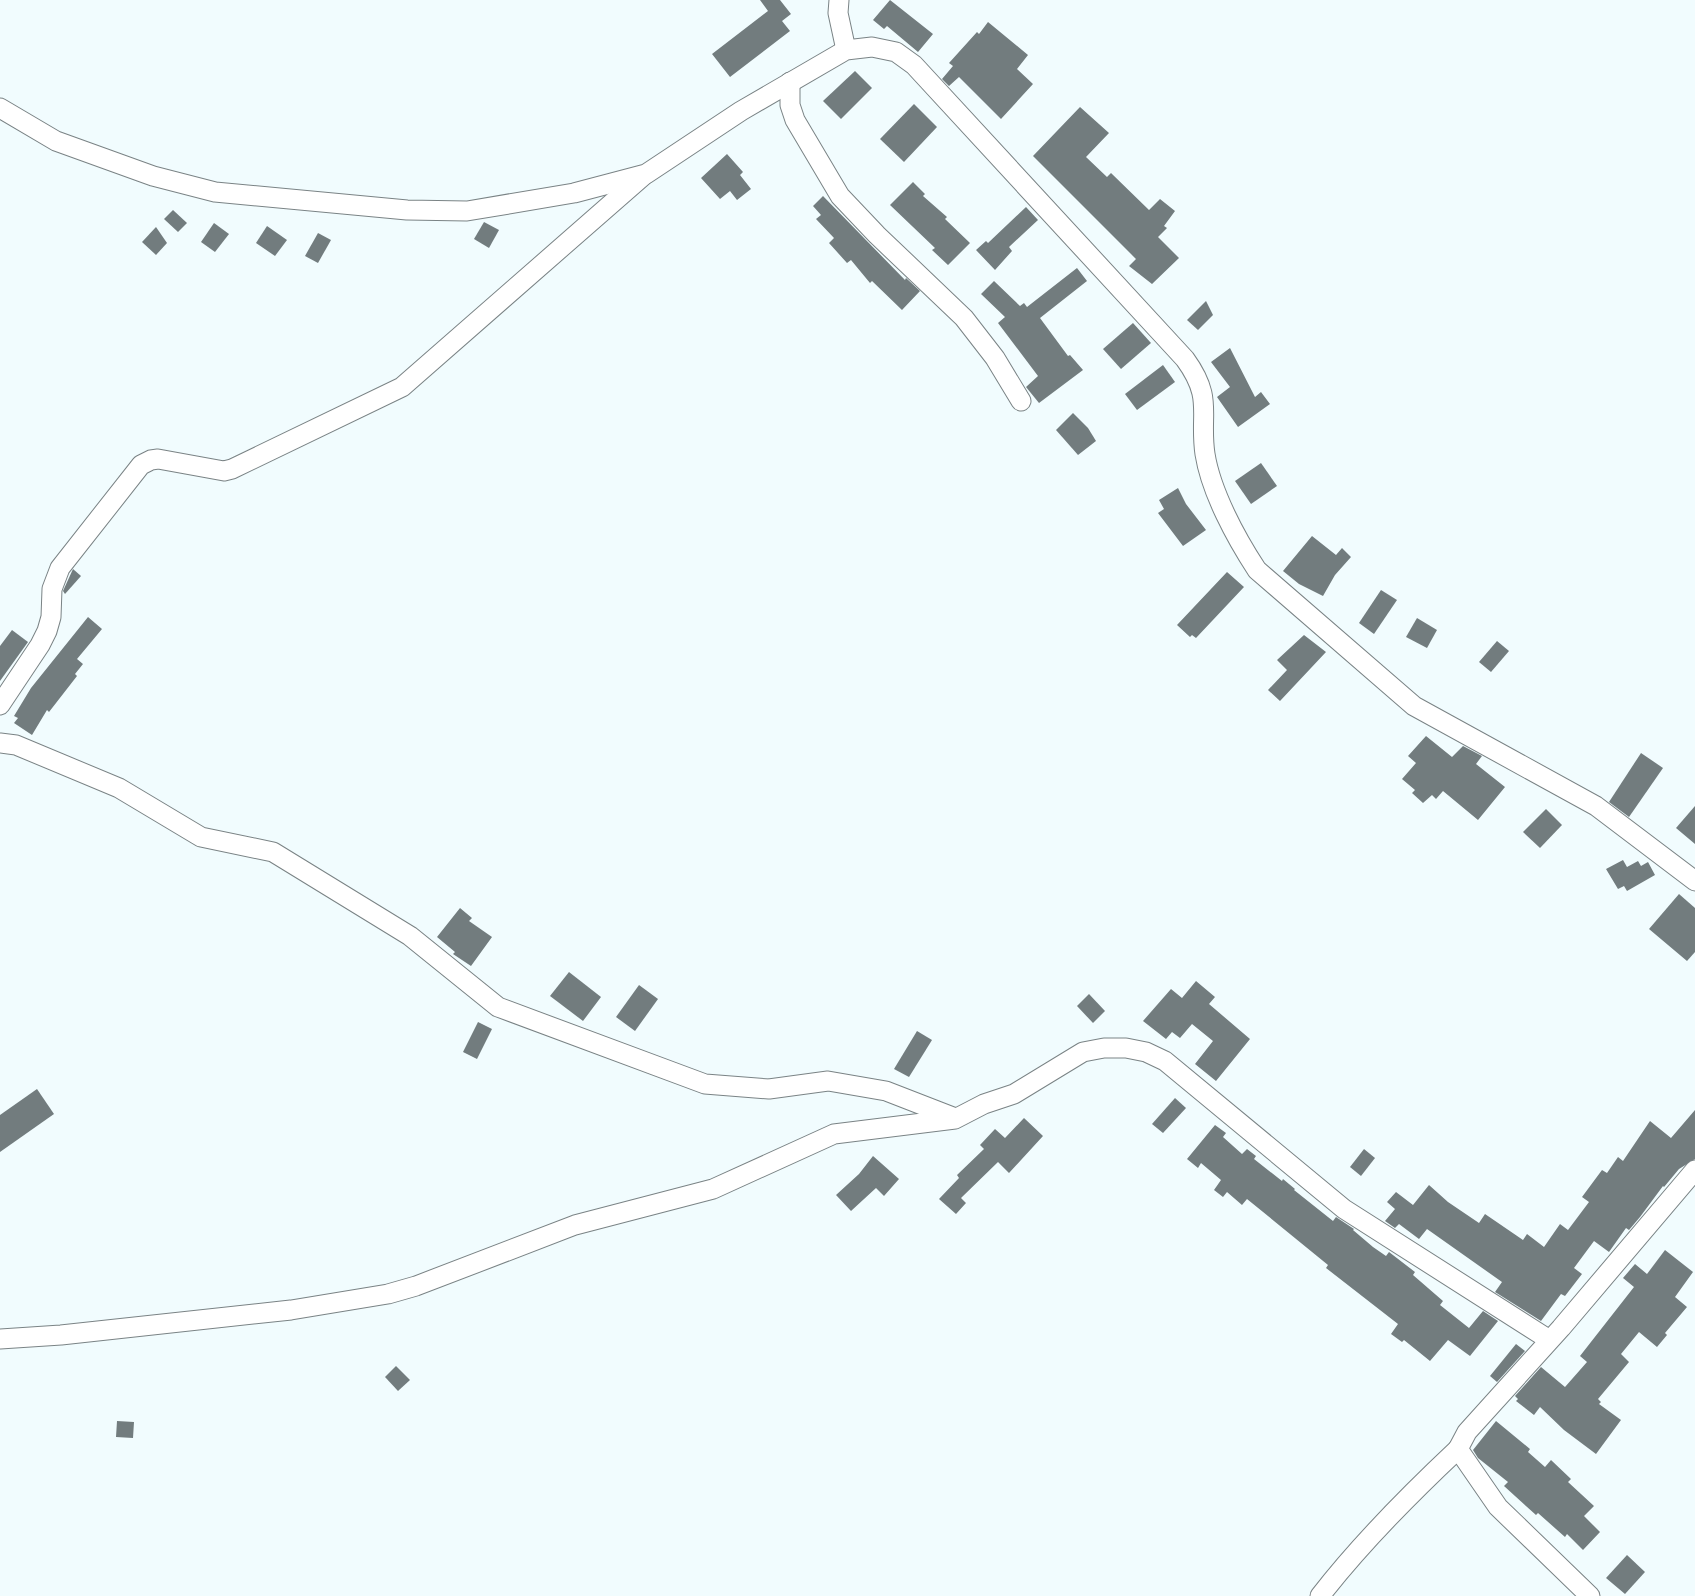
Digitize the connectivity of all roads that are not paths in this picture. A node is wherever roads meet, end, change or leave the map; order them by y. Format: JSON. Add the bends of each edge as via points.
{"nodes":[{"id":1,"x":839,"y":0,"type":"edge"},
{"id":2,"x":846,"y":50,"type":"junction"},
{"id":3,"x":790,"y":82,"type":"junction"},
{"id":4,"x":0,"y":108,"type":"edge"},
{"id":5,"x":646,"y":174,"type":"junction"},
{"id":6,"x":1021,"y":401,"type":"dead end"},
{"id":7,"x":0,"y":705,"type":"edge"},
{"id":8,"x":0,"y":743,"type":"edge"},
{"id":9,"x":1695,"y":881,"type":"edge"},
{"id":10,"x":955,"y":1118,"type":"junction"},
{"id":11,"x":1695,"y":1170,"type":"edge"},
{"id":12,"x":0,"y":1339,"type":"edge"},
{"id":13,"x":1548,"y":1339,"type":"junction"},
{"id":14,"x":1458,"y":1449,"type":"junction"},
{"id":15,"x":1320,"y":1596,"type":"edge"},
{"id":16,"x":1590,"y":1596,"type":"edge"}],
"edges":[{"from":1,"to":2,"type":"street","via":[[838,13]]},
{"from":2,"to":3,"type":"street"},
{"from":2,"to":9,"type":"street","via":[[872,47],[896,52],[914,65],[1185,359],[1195,372],[1204,397],[1205,454],[1213,481],[1243,549],[1257,570],[1414,706],[1596,806]]},
{"from":3,"to":5,"type":"street"},
{"from":3,"to":6,"type":"street","via":[[790,105],[795,120],[840,196],[877,236],[964,318],[995,358]]},
{"from":4,"to":5,"type":"street","via":[[56,142],[153,176],[215,192],[407,210],[468,211],[574,192]]},
{"from":5,"to":7,"type":"street","via":[[394,392],[232,469],[158,460],[141,465],[60,568],[52,589],[47,630]]},
{"from":8,"to":10,"type":"street","via":[[16,745],[119,788],[201,837],[273,852],[410,936],[498,1006],[705,1084],[769,1089],[828,1081],[886,1091]]},
{"from":10,"to":12,"type":"street","via":[[834,1134],[713,1189],[575,1225],[388,1294],[291,1310]]},
{"from":10,"to":13,"type":"street","via":[[1014,1094],[1083,1052],[1104,1048],[1146,1052],[1165,1061],[1344,1209]]},
{"from":11,"to":13,"type":"street"},
{"from":13,"to":14,"type":"street","via":[[1467,1432]]},
{"from":14,"to":15,"type":"street","via":[[1345,1563]]},
{"from":14,"to":16,"type":"street","via":[[1498,1507]]}]}
